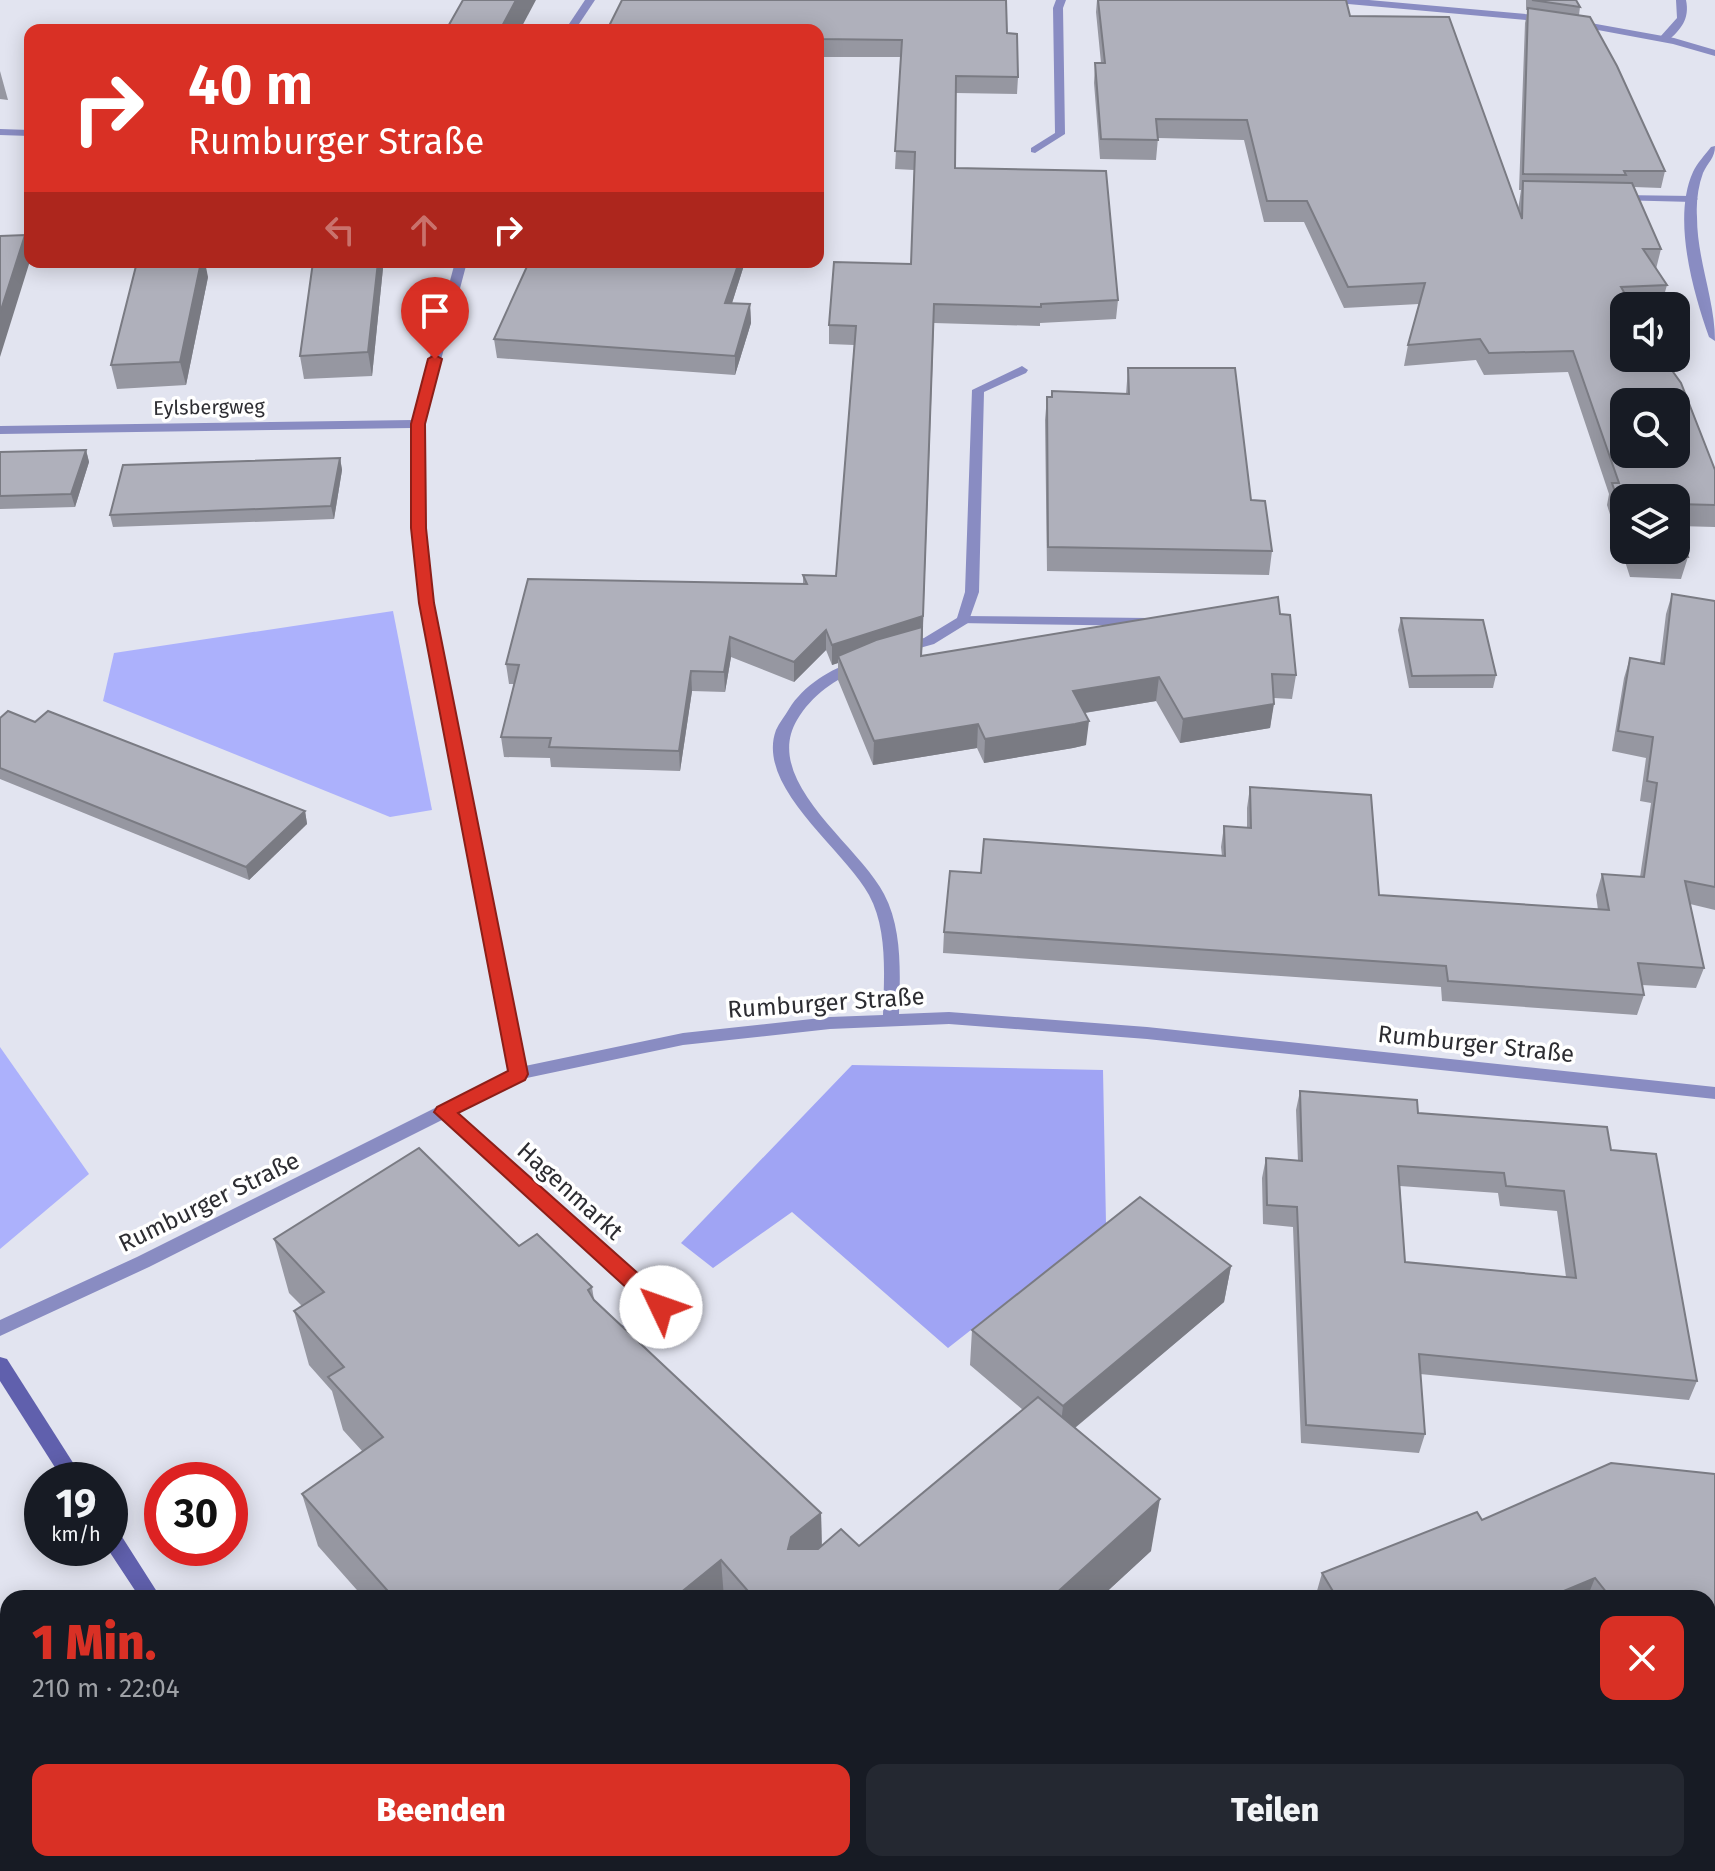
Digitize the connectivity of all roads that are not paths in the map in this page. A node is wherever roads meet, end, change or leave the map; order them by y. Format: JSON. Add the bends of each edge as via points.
{"nodes":[{"id":1,"x":590,"y":0,"type":"edge"},
{"id":2,"x":1061,"y":0,"type":"edge"},
{"id":3,"x":1337,"y":0,"type":"edge"},
{"id":4,"x":1681,"y":0,"type":"edge"},
{"id":5,"x":1406,"y":2,"type":"edge"},
{"id":6,"x":574,"y":24,"type":"edge"},
{"id":7,"x":1664,"y":39,"type":"junction"},
{"id":8,"x":1715,"y":53,"type":"edge"},
{"id":9,"x":0,"y":132,"type":"edge"},
{"id":10,"x":24,"y":133,"type":"edge"},
{"id":11,"x":1715,"y":149,"type":"edge"},
{"id":12,"x":1035,"y":150,"type":"dead end"},
{"id":13,"x":1604,"y":197,"type":"edge"},
{"id":14,"x":1693,"y":199,"type":"junction"},
{"id":15,"x":459,"y":268,"type":"edge"},
{"id":16,"x":1715,"y":337,"type":"edge"},
{"id":17,"x":1022,"y":370,"type":"dead end"},
{"id":18,"x":418,"y":424,"type":"junction"},
{"id":19,"x":0,"y":430,"type":"edge"},
{"id":20,"x":963,"y":620,"type":"junction"},
{"id":21,"x":1170,"y":622,"type":"edge"},
{"id":22,"x":891,"y":1021,"type":"junction"},
{"id":23,"x":518,"y":1074,"type":"junction"},
{"id":24,"x":1715,"y":1093,"type":"edge"},
{"id":25,"x":444,"y":1112,"type":"junction"},
{"id":26,"x":0,"y":1328,"type":"edge"},
{"id":27,"x":621,"y":1356,"type":"edge"},
{"id":28,"x":0,"y":1365,"type":"edge"},
{"id":29,"x":62,"y":1462,"type":"edge"},
{"id":30,"x":128,"y":1563,"type":"edge"},
{"id":31,"x":146,"y":1590,"type":"edge"}],
"edges":[{"from":1,"to":6,"type":"street"},
{"from":2,"to":12,"type":"street","via":[[1060,134]]},
{"from":3,"to":5,"type":"street"},
{"from":4,"to":7,"type":"street","via":[[1680,25]]},
{"from":5,"to":7,"type":"street"},
{"from":7,"to":8,"type":"street"},
{"from":9,"to":10,"type":"street"},
{"from":11,"to":14,"type":"street","via":[[1697,174]]},
{"from":13,"to":14,"type":"street"},
{"from":14,"to":16,"type":"street","via":[[1698,284]]},
{"from":15,"to":18,"type":"street"},
{"from":17,"to":20,"type":"street","via":[[978,390],[972,592]]},
{"from":18,"to":19,"type":"street","name":"Eylsbergweg"},
{"from":18,"to":23,"type":"street","via":[[419,528],[427,603]]},
{"from":20,"to":21,"type":"street"},
{"from":20,"to":22,"type":"street","via":[[929,641],[834,673],[788,717],[780,745],[800,802],[853,859],[877,895],[892,962]]},
{"from":22,"to":23,"type":"street","name":"Rumburger Straße","via":[[683,1039]]},
{"from":22,"to":24,"type":"street","name":"Rumburger Straße","via":[[949,1018],[1147,1033]]},
{"from":23,"to":25,"type":"street","name":"Rumburger Straße"},
{"from":25,"to":26,"type":"street","name":"Rumburger Straße"},
{"from":25,"to":27,"type":"street","name":"Hagenmarkt","via":[[661,1307],[610,1345]]},
{"from":28,"to":29,"type":"main road"},
{"from":30,"to":31,"type":"main road"}]}
